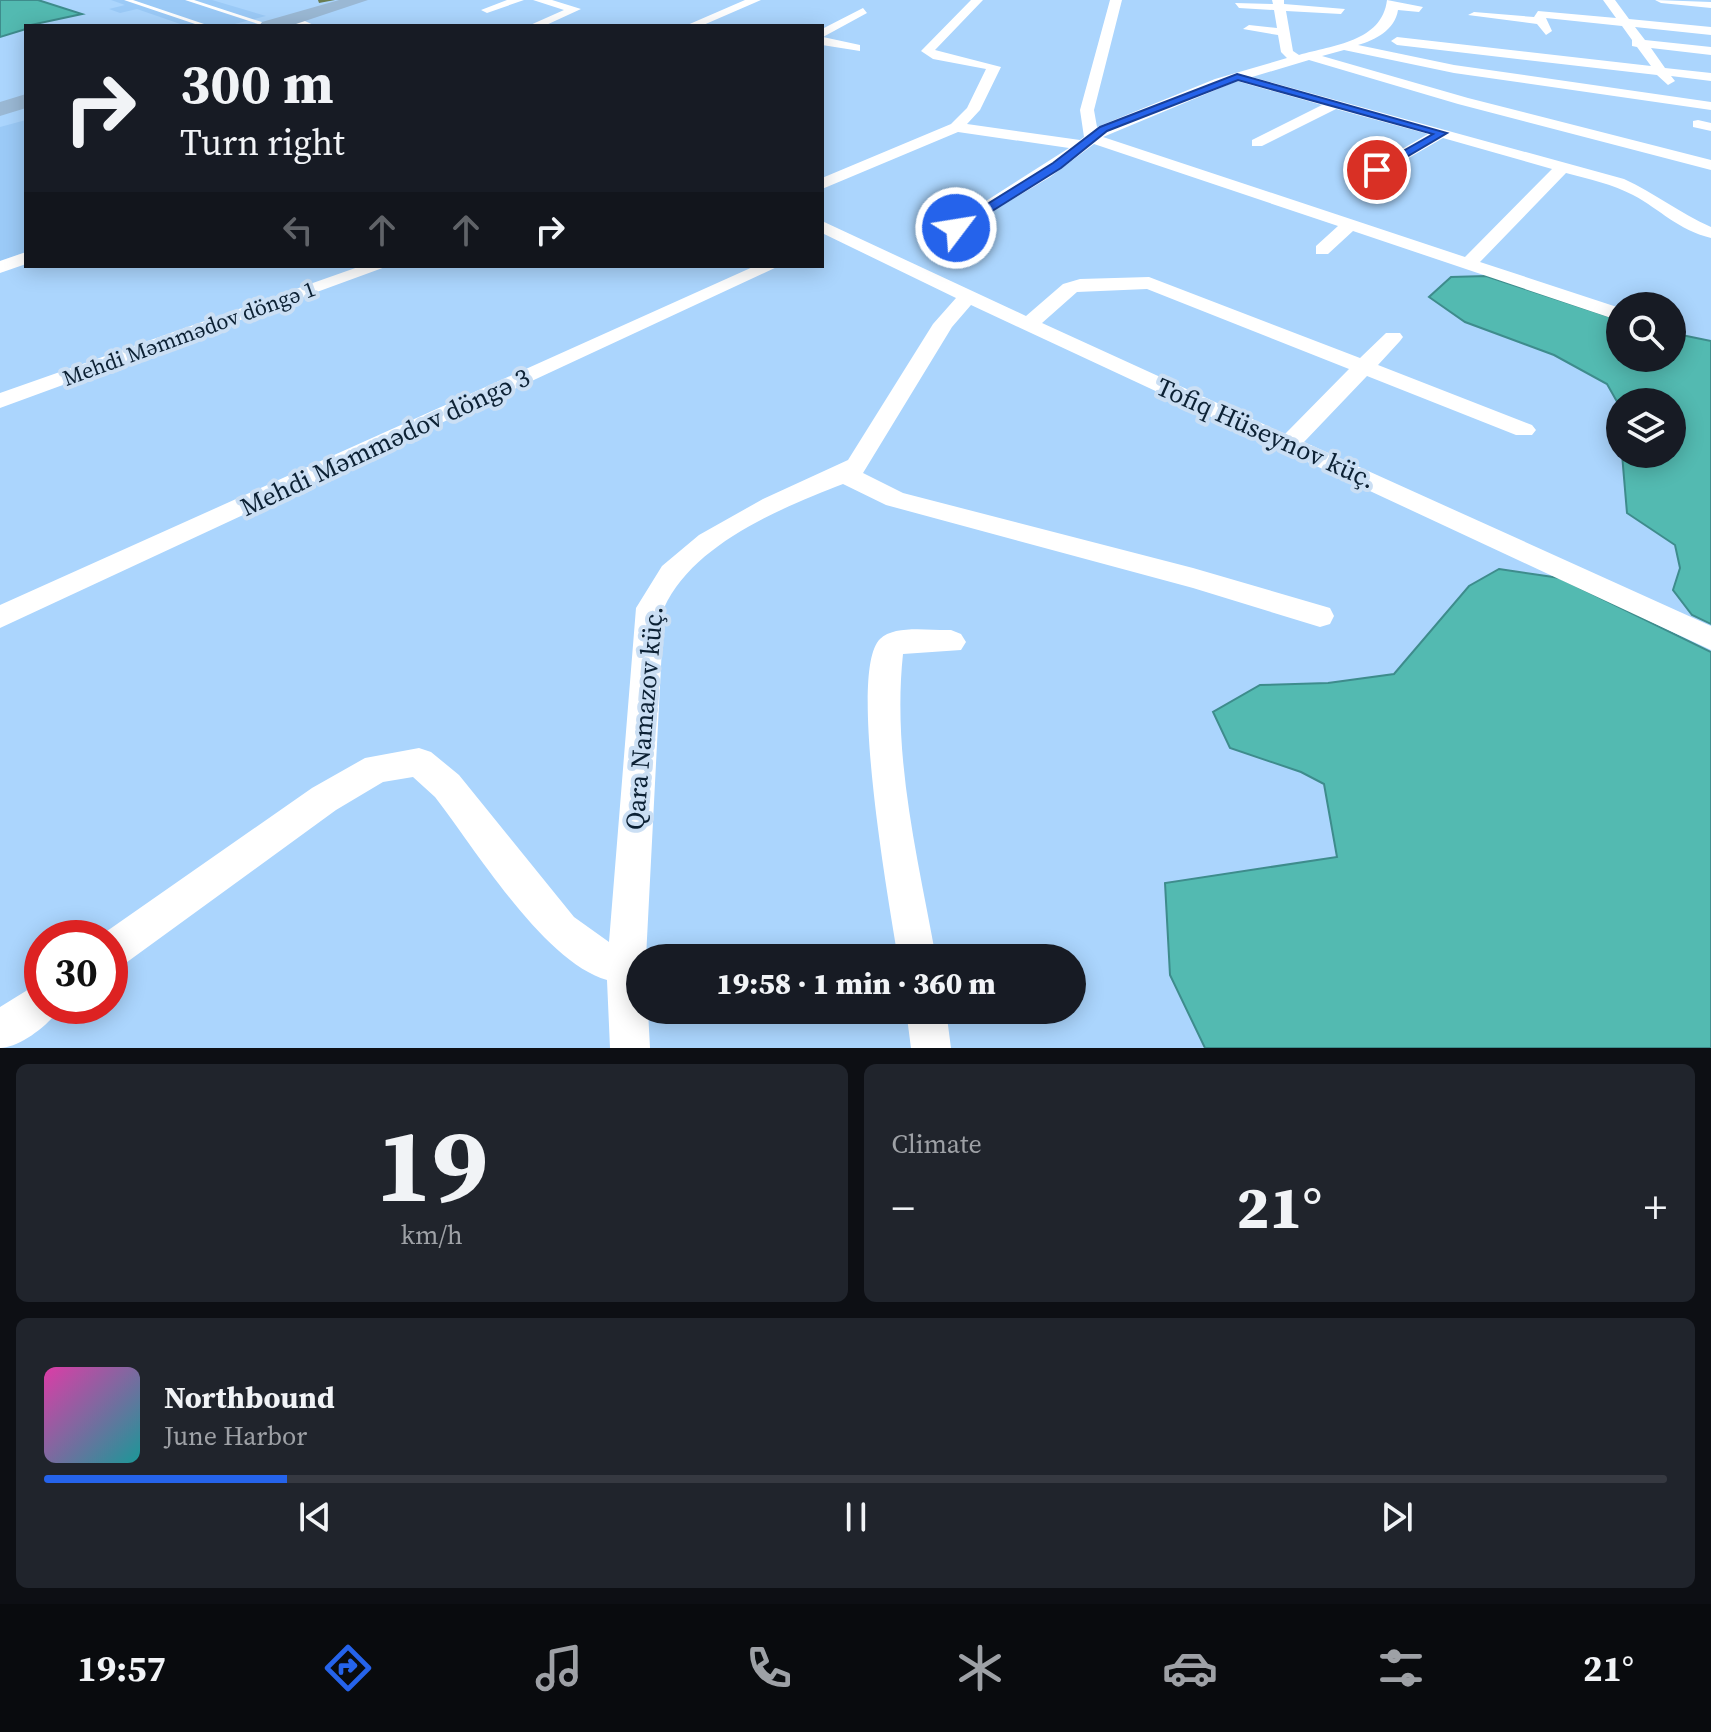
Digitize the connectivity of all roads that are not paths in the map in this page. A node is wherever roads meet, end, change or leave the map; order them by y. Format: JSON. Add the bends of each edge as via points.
{"nodes":[{"id":1,"x":127,"y":0,"type":"edge"},
{"id":2,"x":188,"y":0,"type":"edge"},
{"id":3,"x":359,"y":0,"type":"edge"},
{"id":4,"x":375,"y":0,"type":"edge"},
{"id":5,"x":518,"y":0,"type":"edge"},
{"id":6,"x":539,"y":0,"type":"edge"},
{"id":7,"x":755,"y":0,"type":"edge"},
{"id":8,"x":977,"y":0,"type":"edge"},
{"id":9,"x":1116,"y":0,"type":"edge"},
{"id":10,"x":1609,"y":0,"type":"edge"},
{"id":11,"x":1661,"y":0,"type":"edge"},
{"id":12,"x":1393,"y":3,"type":"edge"},
{"id":13,"x":1278,"y":4,"type":"edge"},
{"id":14,"x":1239,"y":5,"type":"dead end"},
{"id":15,"x":1711,"y":5,"type":"edge"},
{"id":16,"x":1419,"y":9,"type":"dead end"},
{"id":17,"x":487,"y":10,"type":"dead end"},
{"id":18,"x":863,"y":11,"type":"dead end"},
{"id":19,"x":1341,"y":11,"type":"dead end"},
{"id":20,"x":1474,"y":15,"type":"dead end"},
{"id":21,"x":241,"y":16,"type":"junction"},
{"id":22,"x":1622,"y":23,"type":"junction"},
{"id":23,"x":201,"y":24,"type":"edge"},
{"id":24,"x":214,"y":24,"type":"edge"},
{"id":25,"x":264,"y":24,"type":"edge"},
{"id":26,"x":277,"y":24,"type":"edge"},
{"id":27,"x":301,"y":24,"type":"edge"},
{"id":28,"x":539,"y":24,"type":"edge"},
{"id":29,"x":696,"y":24,"type":"edge"},
{"id":30,"x":1249,"y":29,"type":"dead end"},
{"id":31,"x":1711,"y":31,"type":"edge"},
{"id":32,"x":1283,"y":32,"type":"junction"},
{"id":33,"x":824,"y":33,"type":"edge"},
{"id":34,"x":1373,"y":37,"type":"junction"},
{"id":35,"x":824,"y":41,"type":"edge"},
{"id":36,"x":1636,"y":43,"type":"junction"},
{"id":37,"x":1343,"y":46,"type":"junction"},
{"id":38,"x":856,"y":48,"type":"dead end"},
{"id":39,"x":1711,"y":51,"type":"edge"},
{"id":40,"x":1302,"y":57,"type":"junction"},
{"id":41,"x":1661,"y":73,"type":"junction"},
{"id":42,"x":1237,"y":77,"type":"junction"},
{"id":43,"x":1711,"y":77,"type":"edge"},
{"id":44,"x":24,"y":99,"type":"edge"},
{"id":45,"x":1676,"y":100,"type":"junction"},
{"id":46,"x":1335,"y":104,"type":"junction"},
{"id":47,"x":0,"y":106,"type":"edge"},
{"id":48,"x":1711,"y":106,"type":"edge"},
{"id":49,"x":956,"y":127,"type":"junction"},
{"id":50,"x":1441,"y":133,"type":"junction"},
{"id":51,"x":1087,"y":142,"type":"junction"},
{"id":52,"x":1257,"y":143,"type":"dead end"},
{"id":53,"x":1711,"y":165,"type":"edge"},
{"id":54,"x":1564,"y":166,"type":"junction"},
{"id":55,"x":1377,"y":170,"type":"dead end"},
{"id":56,"x":824,"y":183,"type":"edge"},
{"id":57,"x":1350,"y":225,"type":"junction"},
{"id":58,"x":956,"y":228,"type":"dead end"},
{"id":59,"x":1711,"y":233,"type":"edge"},
{"id":60,"x":828,"y":234,"type":"edge"},
{"id":61,"x":1322,"y":250,"type":"dead end"},
{"id":62,"x":24,"y":259,"type":"edge"},
{"id":63,"x":1468,"y":264,"type":"junction"},
{"id":64,"x":0,"y":267,"type":"edge"},
{"id":65,"x":373,"y":268,"type":"edge"},
{"id":66,"x":766,"y":268,"type":"edge"},
{"id":67,"x":967,"y":297,"type":"junction"},
{"id":68,"x":1606,"y":310,"type":"edge"},
{"id":69,"x":1028,"y":325,"type":"junction"},
{"id":70,"x":1393,"y":337,"type":"dead end"},
{"id":71,"x":1365,"y":366,"type":"junction"},
{"id":72,"x":0,"y":401,"type":"edge"},
{"id":73,"x":1524,"y":430,"type":"dead end"},
{"id":74,"x":1290,"y":443,"type":"junction"},
{"id":75,"x":845,"y":475,"type":"junction"},
{"id":76,"x":1320,"y":616,"type":"dead end"},
{"id":77,"x":0,"y":617,"type":"edge"},
{"id":78,"x":1711,"y":639,"type":"edge"},
{"id":79,"x":951,"y":642,"type":"dead end"},
{"id":80,"x":128,"y":939,"type":"edge"},
{"id":81,"x":627,"y":944,"type":"edge"},
{"id":82,"x":914,"y":944,"type":"edge"},
{"id":83,"x":626,"y":966,"type":"edge"},
{"id":84,"x":24,"y":1014,"type":"edge"},
{"id":85,"x":629,"y":1024,"type":"edge"},
{"id":86,"x":928,"y":1024,"type":"edge"},
{"id":87,"x":0,"y":1031,"type":"edge"},
{"id":88,"x":630,"y":1048,"type":"edge"},
{"id":89,"x":931,"y":1048,"type":"edge"}],
"edges":[{"from":1,"to":23,"type":"lane"},
{"from":2,"to":21,"type":"lane"},
{"from":3,"to":26,"type":"main road"},
{"from":4,"to":27,"type":"main road"},
{"from":5,"to":17,"type":"street"},
{"from":6,"to":28,"type":"street","via":[[575,9]]},
{"from":7,"to":29,"type":"street"},
{"from":8,"to":49,"type":"street","via":[[927,51],[994,67],[973,110]]},
{"from":9,"to":51,"type":"street","via":[[1087,110]]},
{"from":10,"to":22,"type":"street"},
{"from":11,"to":15,"type":"street"},
{"from":12,"to":16,"type":"street"},
{"from":12,"to":34,"type":"street","via":[[1391,17]]},
{"from":13,"to":14,"type":"street"},
{"from":13,"to":19,"type":"street"},
{"from":13,"to":32,"type":"street"},
{"from":18,"to":33,"type":"street"},
{"from":20,"to":22,"type":"street","via":[[1543,26],[1537,16],[1542,14]]},
{"from":21,"to":24,"type":"lane"},
{"from":21,"to":25,"type":"lane"},
{"from":22,"to":31,"type":"street"},
{"from":22,"to":36,"type":"street"},
{"from":30,"to":32,"type":"street"},
{"from":32,"to":40,"type":"street","via":[[1287,52]]},
{"from":34,"to":37,"type":"street"},
{"from":34,"to":41,"type":"street"},
{"from":35,"to":38,"type":"street"},
{"from":36,"to":39,"type":"street"},
{"from":36,"to":41,"type":"street"},
{"from":37,"to":40,"type":"street"},
{"from":37,"to":45,"type":"street","via":[[1585,91]]},
{"from":40,"to":42,"type":"street"},
{"from":40,"to":53,"type":"street"},
{"from":41,"to":43,"type":"street"},
{"from":41,"to":45,"type":"street","via":[[1677,93]]},
{"from":42,"to":46,"type":"street"},
{"from":42,"to":51,"type":"street","via":[[1123,120]]},
{"from":44,"to":47,"type":"main road"},
{"from":45,"to":48,"type":"street"},
{"from":46,"to":50,"type":"street"},
{"from":46,"to":52,"type":"street"},
{"from":49,"to":51,"type":"street"},
{"from":49,"to":56,"type":"street"},
{"from":50,"to":54,"type":"street"},
{"from":50,"to":55,"type":"street"},
{"from":51,"to":57,"type":"street"},
{"from":51,"to":58,"type":"street"},
{"from":54,"to":59,"type":"street","via":[[1632,187],[1673,217]]},
{"from":54,"to":63,"type":"street"},
{"from":57,"to":61,"type":"street"},
{"from":57,"to":63,"type":"street"},
{"from":60,"to":67,"type":"street","name":"Tofiq Hüseynov küç."},
{"from":62,"to":64,"type":"street"},
{"from":63,"to":68,"type":"street"},
{"from":65,"to":72,"type":"street","name":"Mehdi Məmmədov döngə 1"},
{"from":66,"to":77,"type":"street","name":"Mehdi Məmmədov döngə 3"},
{"from":67,"to":69,"type":"street","name":"Tofiq Hüseynov küç."},
{"from":67,"to":75,"type":"street","name":"Qara Namazov küç.","via":[[943,324],[869,452]]},
{"from":69,"to":71,"type":"street","via":[[1070,288],[1136,281]]},
{"from":69,"to":74,"type":"street","name":"Tofiq Hüseynov küç."},
{"from":70,"to":71,"type":"street"},
{"from":71,"to":73,"type":"street"},
{"from":71,"to":74,"type":"street"},
{"from":74,"to":78,"type":"street","name":"Tofiq Hüseynov küç."},
{"from":75,"to":76,"type":"street","via":[[895,499]]},
{"from":75,"to":81,"type":"street","name":"Qara Namazov küç.","via":[[790,495],[700,549],[671,570],[655,590]]},
{"from":79,"to":82,"type":"street","via":[[897,643],[889,648],[882,683]]},
{"from":80,"to":83,"type":"street","via":[[324,799],[377,768],[419,762],[447,786],[561,930],[597,958]]},
{"from":84,"to":87,"type":"street"},
{"from":85,"to":88,"type":"street","name":"Qara Namazov küç."},
{"from":86,"to":89,"type":"street"}]}
